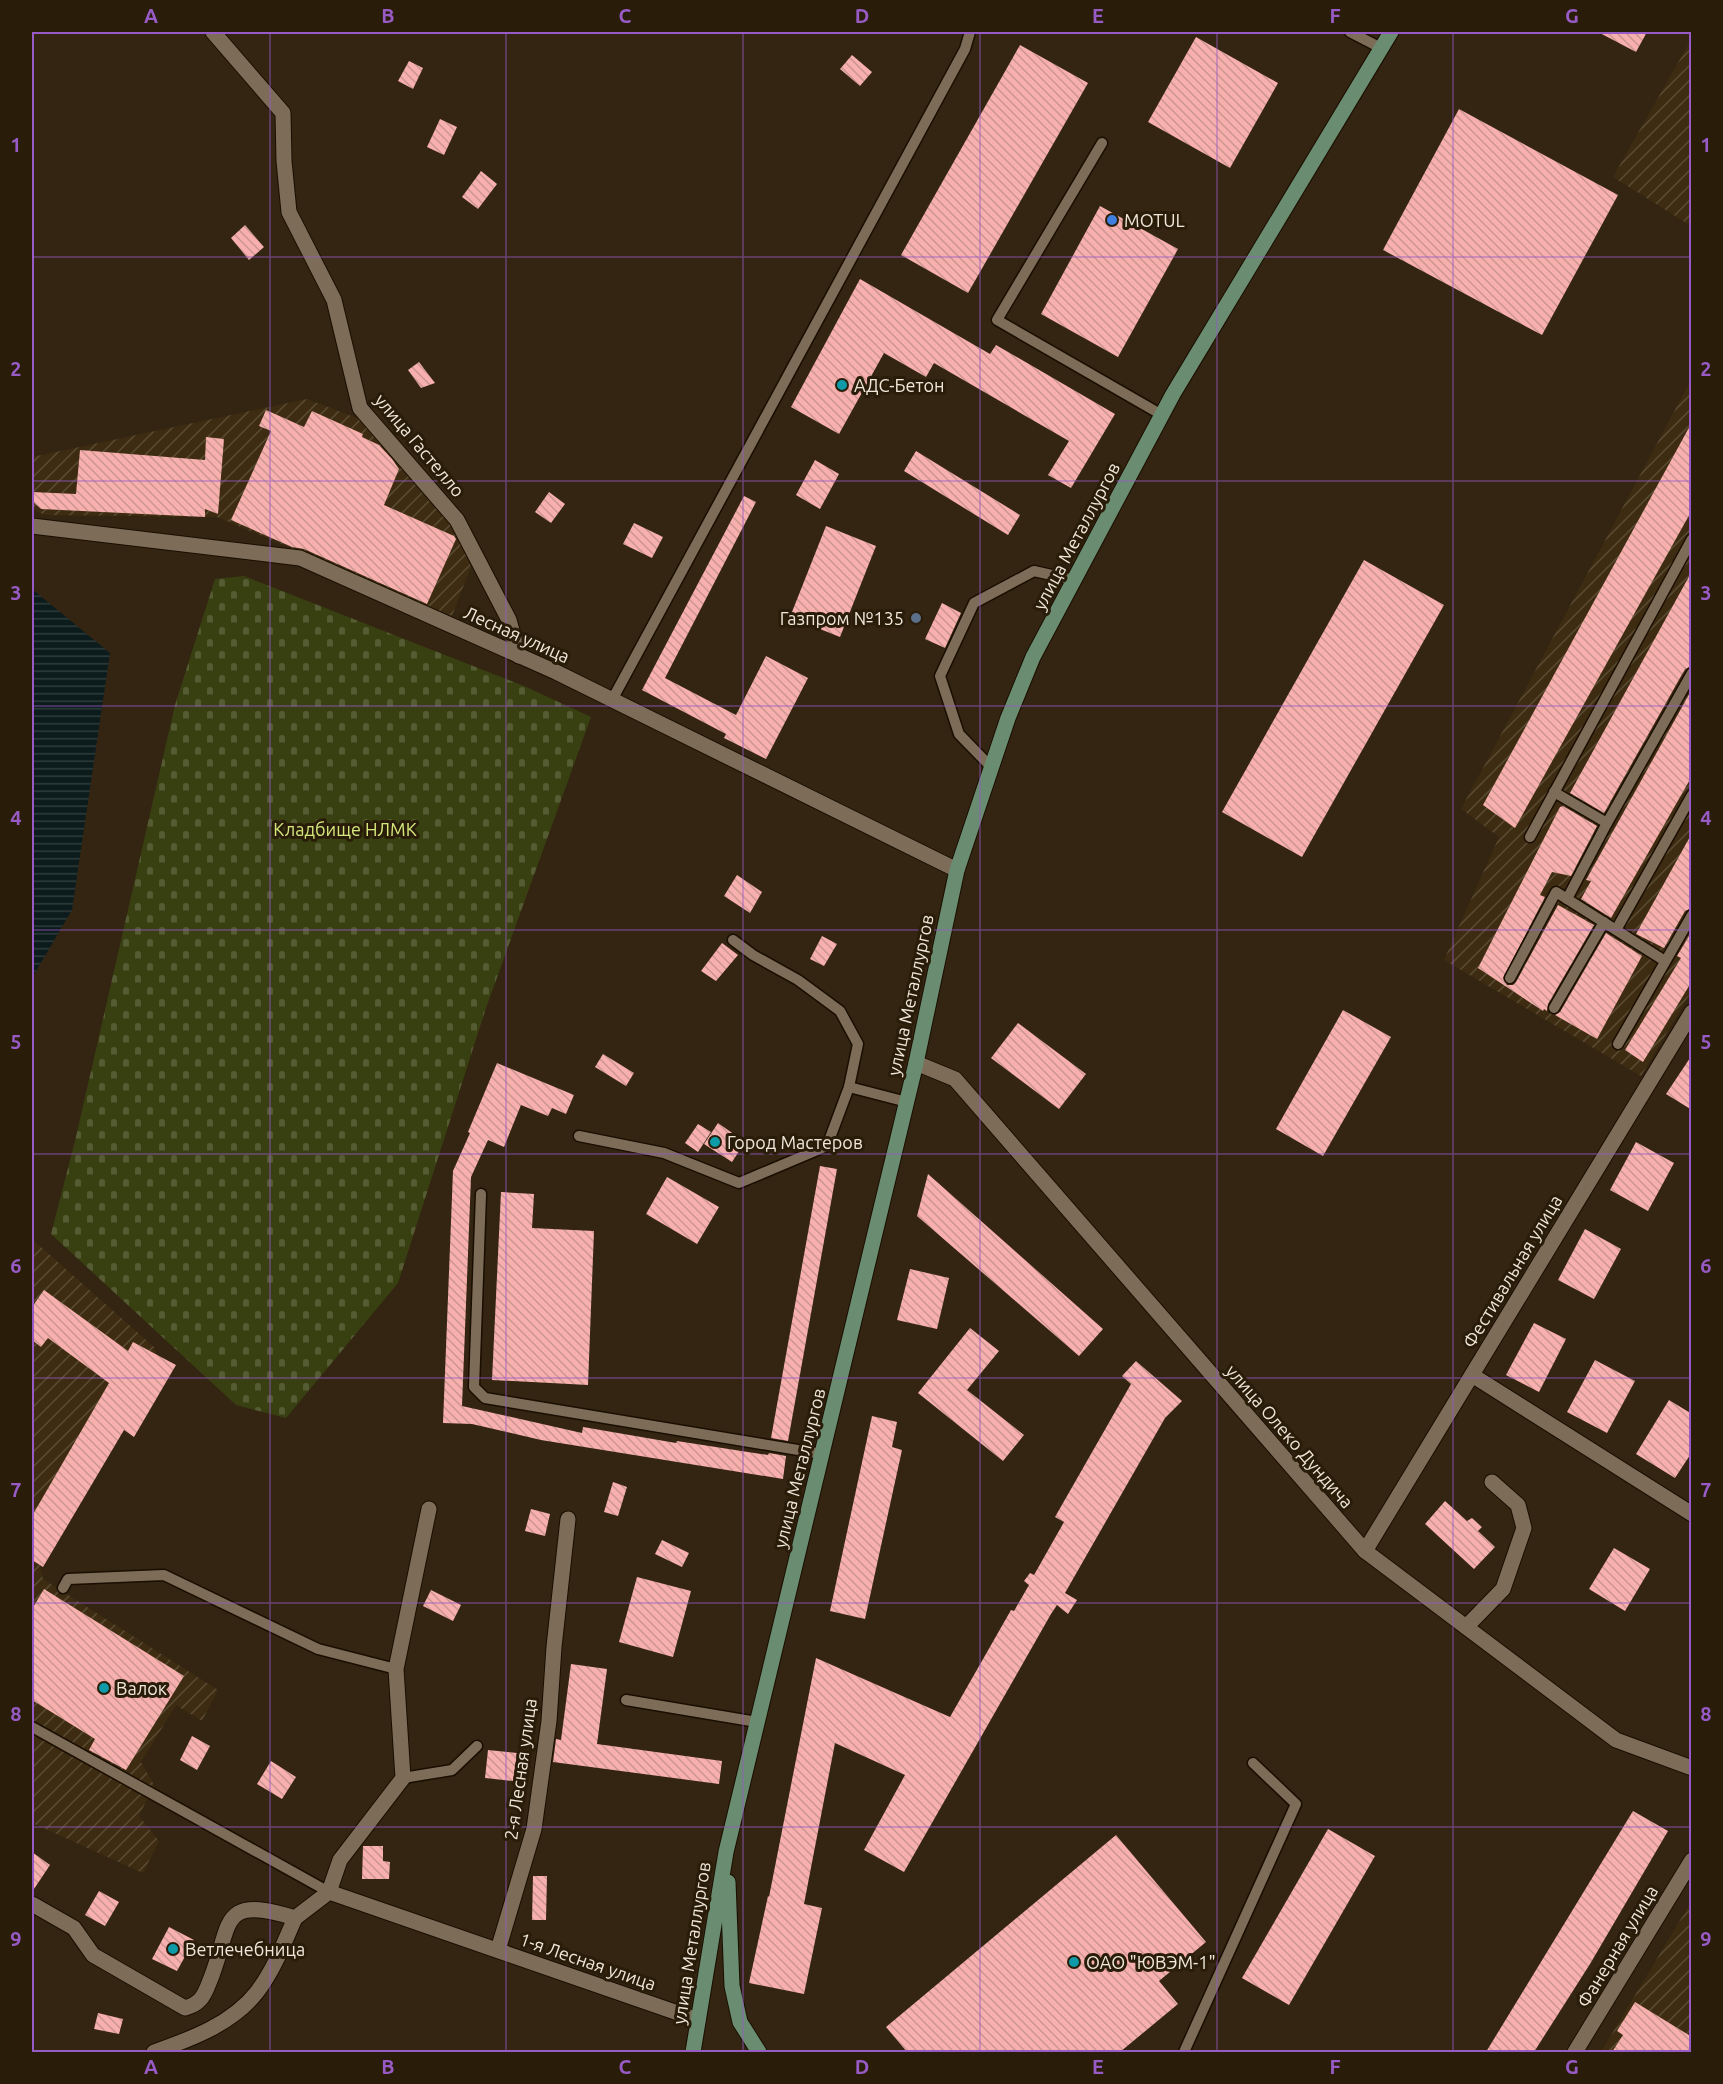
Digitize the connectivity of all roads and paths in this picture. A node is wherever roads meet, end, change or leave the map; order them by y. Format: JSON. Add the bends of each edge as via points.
{"nodes":[{"id":1,"x":213,"y":32,"type":"edge"},
{"id":2,"x":970,"y":32,"type":"edge"},
{"id":3,"x":1350,"y":32,"type":"edge"},
{"id":4,"x":1391,"y":32,"type":"edge"},
{"id":5,"x":1381,"y":48,"type":"junction"},
{"id":6,"x":1102,"y":144,"type":"dead end"},
{"id":7,"x":1162,"y":415,"type":"junction"},
{"id":8,"x":32,"y":526,"type":"edge"},
{"id":9,"x":1692,"y":539,"type":"edge"},
{"id":10,"x":1074,"y":580,"type":"junction"},
{"id":11,"x":519,"y":656,"type":"junction"},
{"id":12,"x":1692,"y":673,"type":"edge"},
{"id":13,"x":612,"y":700,"type":"junction"},
{"id":14,"x":991,"y":767,"type":"junction"},
{"id":15,"x":1554,"y":792,"type":"junction"},
{"id":16,"x":1692,"y":795,"type":"edge"},
{"id":17,"x":1607,"y":823,"type":"junction"},
{"id":18,"x":1530,"y":837,"type":"dead end"},
{"id":19,"x":957,"y":870,"type":"junction"},
{"id":20,"x":1567,"y":899,"type":"junction"},
{"id":21,"x":1692,"y":915,"type":"edge"},
{"id":22,"x":1604,"y":922,"type":"junction"},
{"id":23,"x":1616,"y":930,"type":"junction"},
{"id":24,"x":734,"y":939,"type":"dead end"},
{"id":25,"x":1665,"y":961,"type":"junction"},
{"id":26,"x":1510,"y":978,"type":"dead end"},
{"id":27,"x":1554,"y":1008,"type":"dead end"},
{"id":28,"x":1692,"y":1012,"type":"edge"},
{"id":29,"x":1617,"y":1044,"type":"dead end"},
{"id":30,"x":916,"y":1063,"type":"junction"},
{"id":31,"x":849,"y":1087,"type":"junction"},
{"id":32,"x":907,"y":1102,"type":"junction"},
{"id":33,"x":579,"y":1136,"type":"dead end"},
{"id":34,"x":481,"y":1194,"type":"dead end"},
{"id":35,"x":1472,"y":1375,"type":"junction"},
{"id":36,"x":822,"y":1454,"type":"junction"},
{"id":37,"x":1491,"y":1482,"type":"dead end"},
{"id":38,"x":429,"y":1509,"type":"dead end"},
{"id":39,"x":1692,"y":1514,"type":"edge"},
{"id":40,"x":568,"y":1519,"type":"dead end"},
{"id":41,"x":1365,"y":1551,"type":"junction"},
{"id":42,"x":63,"y":1587,"type":"dead end"},
{"id":43,"x":1466,"y":1627,"type":"junction"},
{"id":44,"x":396,"y":1669,"type":"junction"},
{"id":45,"x":626,"y":1700,"type":"dead end"},
{"id":46,"x":757,"y":1722,"type":"junction"},
{"id":47,"x":32,"y":1726,"type":"edge"},
{"id":48,"x":477,"y":1746,"type":"dead end"},
{"id":49,"x":1254,"y":1763,"type":"dead end"},
{"id":50,"x":1692,"y":1768,"type":"edge"},
{"id":51,"x":403,"y":1778,"type":"junction"},
{"id":52,"x":726,"y":1852,"type":"junction"},
{"id":53,"x":1692,"y":1860,"type":"edge"},
{"id":54,"x":329,"y":1892,"type":"junction"},
{"id":55,"x":32,"y":1904,"type":"edge"},
{"id":56,"x":295,"y":1918,"type":"junction"},
{"id":57,"x":498,"y":1950,"type":"junction"},
{"id":58,"x":698,"y":2020,"type":"junction"},
{"id":59,"x":181,"y":2048,"type":"edge"},
{"id":60,"x":154,"y":2052,"type":"edge"},
{"id":61,"x":693,"y":2052,"type":"edge"},
{"id":62,"x":759,"y":2052,"type":"edge"},
{"id":63,"x":1184,"y":2052,"type":"edge"},
{"id":64,"x":1575,"y":2052,"type":"edge"}],
"edges":[{"from":1,"to":11,"type":"street","name":"улица Гастелло","via":[[283,113],[289,212],[334,300],[360,408],[457,520],[509,620]]},
{"from":2,"to":13,"type":"lane"},
{"from":3,"to":5,"type":"lane"},
{"from":4,"to":5,"type":"main road","name":"улица Металлургов"},
{"from":5,"to":7,"type":"main road","name":"улица Металлургов"},
{"from":6,"to":7,"type":"lane","via":[[997,320]]},
{"from":7,"to":10,"type":"main road","name":"улица Металлургов"},
{"from":8,"to":11,"type":"street","name":"Лесная улица","via":[[300,558]]},
{"from":9,"to":15,"type":"lane"},
{"from":10,"to":14,"type":"main road","name":"улица Металлургов","via":[[1033,657]]},
{"from":10,"to":14,"type":"lane","via":[[1034,571],[974,603],[940,676],[959,734]]},
{"from":11,"to":13,"type":"street","name":"Лесная улица"},
{"from":12,"to":17,"type":"lane"},
{"from":13,"to":19,"type":"street","name":"Лесная улица"},
{"from":14,"to":19,"type":"main road","name":"улица Металлургов"},
{"from":15,"to":17,"type":"lane"},
{"from":15,"to":18,"type":"lane"},
{"from":16,"to":23,"type":"lane"},
{"from":17,"to":20,"type":"lane"},
{"from":19,"to":30,"type":"main road","name":"улица Металлургов"},
{"from":20,"to":22,"type":"lane"},
{"from":20,"to":26,"type":"lane","via":[[1556,892]]},
{"from":21,"to":25,"type":"lane"},
{"from":22,"to":23,"type":"lane"},
{"from":22,"to":27,"type":"lane"},
{"from":23,"to":25,"type":"lane"},
{"from":24,"to":31,"type":"lane","via":[[840,1011],[858,1044]]},
{"from":25,"to":29,"type":"lane"},
{"from":28,"to":35,"type":"street","name":"Фестивальная улица"},
{"from":30,"to":32,"type":"main road","name":"улица Металлургов"},
{"from":30,"to":41,"type":"street","name":"улица Олеко Дундича","via":[[955,1079]]},
{"from":31,"to":32,"type":"lane"},
{"from":31,"to":33,"type":"lane","via":[[827,1146],[739,1183],[664,1153]]},
{"from":32,"to":36,"type":"main road","name":"улица Металлургов"},
{"from":34,"to":36,"type":"lane","via":[[474,1387],[485,1398]]},
{"from":35,"to":39,"type":"street"},
{"from":35,"to":41,"type":"street","name":"Фестивальная улица"},
{"from":36,"to":46,"type":"main road","name":"улица Металлургов"},
{"from":37,"to":43,"type":"street","via":[[1518,1505],[1524,1528],[1503,1589]]},
{"from":38,"to":44,"type":"street"},
{"from":40,"to":57,"type":"street","name":"2-я Лесная улица","via":[[549,1721],[534,1829]]},
{"from":41,"to":43,"type":"street","name":"улица Олеко Дундича"},
{"from":42,"to":44,"type":"lane","via":[[68,1579],[164,1575],[318,1648]]},
{"from":43,"to":50,"type":"street","name":"улица Олеко Дундича","via":[[1616,1740]]},
{"from":44,"to":51,"type":"street"},
{"from":45,"to":46,"type":"lane"},
{"from":46,"to":52,"type":"main road","name":"улица Металлургов"},
{"from":47,"to":54,"type":"lane"},
{"from":48,"to":51,"type":"lane","via":[[452,1770]]},
{"from":49,"to":63,"type":"lane","via":[[1296,1804]]},
{"from":51,"to":54,"type":"street","via":[[340,1860]]},
{"from":52,"to":58,"type":"main road","name":"улица Металлургов"},
{"from":52,"to":62,"type":"main road","via":[[732,1986],[740,2022]]},
{"from":53,"to":64,"type":"street","name":"Фанерная улица"},
{"from":54,"to":56,"type":"street"},
{"from":54,"to":57,"type":"street"},
{"from":55,"to":56,"type":"street","via":[[74,1928],[93,1955],[185,2008],[204,1997],[228,1923],[235,1913],[257,1909]]},
{"from":56,"to":59,"type":"street","via":[[256,1993],[232,2016]]},
{"from":57,"to":58,"type":"street","name":"1-я Лесная улица"},
{"from":58,"to":61,"type":"main road","name":"улица Металлургов"},
{"from":59,"to":60,"type":"street"}]}
